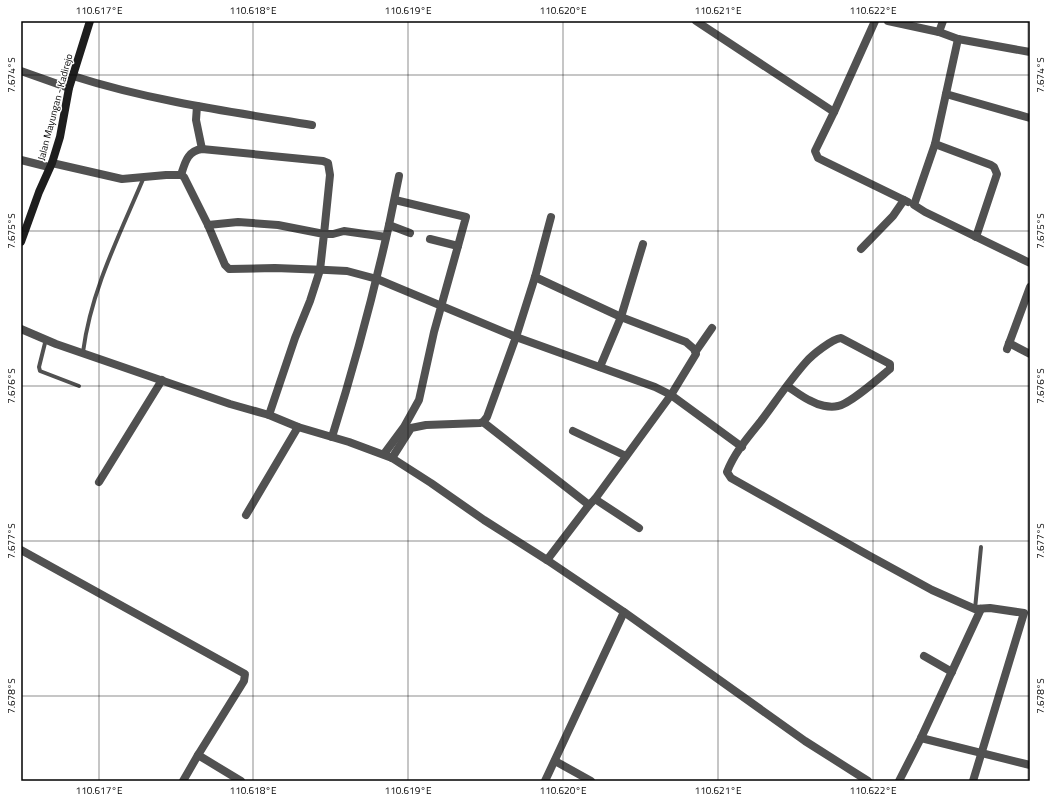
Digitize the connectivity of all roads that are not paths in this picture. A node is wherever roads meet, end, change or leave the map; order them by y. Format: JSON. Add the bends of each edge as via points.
{"nodes":[{"id":1,"x":90,"y":21,"type":"edge"},
{"id":2,"x":696,"y":21,"type":"edge"},
{"id":3,"x":875,"y":21,"type":"edge"},
{"id":4,"x":888,"y":21,"type":"edge"},
{"id":5,"x":943,"y":21,"type":"edge"},
{"id":6,"x":939,"y":32,"type":"junction"},
{"id":7,"x":958,"y":39,"type":"junction"},
{"id":8,"x":1030,"y":52,"type":"edge"},
{"id":9,"x":21,"y":71,"type":"edge"},
{"id":10,"x":73,"y":76,"type":"junction"},
{"id":11,"x":70,"y":88,"type":"junction"},
{"id":12,"x":946,"y":94,"type":"junction"},
{"id":13,"x":197,"y":106,"type":"junction"},
{"id":14,"x":834,"y":112,"type":"junction"},
{"id":15,"x":1030,"y":118,"type":"edge"},
{"id":16,"x":312,"y":125,"type":"dead end"},
{"id":17,"x":935,"y":144,"type":"junction"},
{"id":18,"x":202,"y":149,"type":"junction"},
{"id":19,"x":21,"y":160,"type":"edge"},
{"id":20,"x":51,"y":165,"type":"junction"},
{"id":21,"x":181,"y":175,"type":"junction"},
{"id":22,"x":399,"y":176,"type":"dead end"},
{"id":23,"x":144,"y":177,"type":"junction"},
{"id":24,"x":395,"y":200,"type":"junction"},
{"id":25,"x":904,"y":200,"type":"junction"},
{"id":26,"x":914,"y":205,"type":"junction"},
{"id":27,"x":551,"y":217,"type":"dead end"},
{"id":28,"x":208,"y":225,"type":"junction"},
{"id":29,"x":390,"y":225,"type":"junction"},
{"id":30,"x":410,"y":233,"type":"dead end"},
{"id":31,"x":324,"y":234,"type":"junction"},
{"id":32,"x":386,"y":237,"type":"junction"},
{"id":33,"x":976,"y":237,"type":"junction"},
{"id":34,"x":430,"y":239,"type":"dead end"},
{"id":35,"x":21,"y":242,"type":"edge"},
{"id":36,"x":644,"y":244,"type":"dead end"},
{"id":37,"x":458,"y":246,"type":"junction"},
{"id":38,"x":861,"y":249,"type":"dead end"},
{"id":39,"x":1030,"y":263,"type":"edge"},
{"id":40,"x":320,"y":270,"type":"junction"},
{"id":41,"x":535,"y":277,"type":"junction"},
{"id":42,"x":377,"y":279,"type":"junction"},
{"id":43,"x":1030,"y":287,"type":"edge"},
{"id":44,"x":440,"y":305,"type":"junction"},
{"id":45,"x":622,"y":317,"type":"junction"},
{"id":46,"x":712,"y":328,"type":"dead end"},
{"id":47,"x":21,"y":329,"type":"edge"},
{"id":48,"x":516,"y":337,"type":"junction"},
{"id":49,"x":46,"y":339,"type":"junction"},
{"id":50,"x":696,"y":351,"type":"junction"},
{"id":51,"x":83,"y":352,"type":"junction"},
{"id":52,"x":1030,"y":354,"type":"edge"},
{"id":53,"x":600,"y":366,"type":"junction"},
{"id":54,"x":162,"y":380,"type":"junction"},
{"id":55,"x":79,"y":386,"type":"dead end"},
{"id":56,"x":787,"y":386,"type":"junction"},
{"id":57,"x":671,"y":395,"type":"junction"},
{"id":58,"x":269,"y":415,"type":"junction"},
{"id":59,"x":483,"y":422,"type":"junction"},
{"id":60,"x":298,"y":427,"type":"junction"},
{"id":61,"x":573,"y":431,"type":"dead end"},
{"id":62,"x":332,"y":437,"type":"junction"},
{"id":63,"x":742,"y":447,"type":"junction"},
{"id":64,"x":388,"y":456,"type":"junction"},
{"id":65,"x":626,"y":456,"type":"junction"},
{"id":66,"x":99,"y":482,"type":"dead end"},
{"id":67,"x":592,"y":502,"type":"junction"},
{"id":68,"x":246,"y":514,"type":"dead end"},
{"id":69,"x":639,"y":528,"type":"dead end"},
{"id":70,"x":981,"y":547,"type":"dead end"},
{"id":71,"x":21,"y":550,"type":"edge"},
{"id":72,"x":547,"y":560,"type":"junction"},
{"id":73,"x":978,"y":609,"type":"junction"},
{"id":74,"x":624,"y":612,"type":"junction"},
{"id":75,"x":1027,"y":614,"type":"edge"},
{"id":76,"x":924,"y":656,"type":"dead end"},
{"id":77,"x":952,"y":672,"type":"junction"},
{"id":78,"x":921,"y":738,"type":"junction"},
{"id":79,"x":982,"y":753,"type":"junction"},
{"id":80,"x":198,"y":755,"type":"junction"},
{"id":81,"x":555,"y":761,"type":"junction"},
{"id":82,"x":1030,"y":765,"type":"edge"},
{"id":83,"x":183,"y":781,"type":"edge"},
{"id":84,"x":241,"y":781,"type":"edge"},
{"id":85,"x":546,"y":781,"type":"edge"},
{"id":86,"x":591,"y":781,"type":"edge"},
{"id":87,"x":868,"y":781,"type":"edge"},
{"id":88,"x":899,"y":781,"type":"edge"},
{"id":89,"x":973,"y":781,"type":"edge"}],
"edges":[{"from":1,"to":10,"type":"main road","name":"Jalan Mayungan - Kadirejo"},
{"from":2,"to":14,"type":"street"},
{"from":3,"to":14,"type":"street"},
{"from":4,"to":6,"type":"street"},
{"from":5,"to":6,"type":"street"},
{"from":6,"to":7,"type":"street"},
{"from":7,"to":8,"type":"street"},
{"from":7,"to":12,"type":"street"},
{"from":9,"to":11,"type":"street"},
{"from":10,"to":11,"type":"main road","name":"Jalan Mayungan - Kadirejo"},
{"from":10,"to":13,"type":"street"},
{"from":11,"to":20,"type":"main road","name":"Jalan Mayungan - Kadirejo","via":[[60,137]]},
{"from":12,"to":15,"type":"street"},
{"from":12,"to":17,"type":"street"},
{"from":13,"to":16,"type":"street"},
{"from":13,"to":18,"type":"street","via":[[196,120]]},
{"from":14,"to":25,"type":"street","via":[[816,147],[818,158]]},
{"from":17,"to":26,"type":"street"},
{"from":17,"to":33,"type":"street","via":[[991,164],[996,170],[997,174]]},
{"from":18,"to":21,"type":"street","via":[[188,156]]},
{"from":18,"to":31,"type":"street","via":[[313,159],[328,164],[330,175]]},
{"from":19,"to":20,"type":"street"},
{"from":20,"to":23,"type":"street","via":[[122,179]]},
{"from":20,"to":35,"type":"main road","name":"Jalan Mayungan - Kadirejo"},
{"from":21,"to":23,"type":"street"},
{"from":21,"to":28,"type":"street"},
{"from":22,"to":24,"type":"street"},
{"from":23,"to":51,"type":"lane","via":[[106,266],[85,335]]},
{"from":24,"to":29,"type":"street"},
{"from":24,"to":37,"type":"street","via":[[466,217]]},
{"from":25,"to":26,"type":"street"},
{"from":25,"to":38,"type":"street","via":[[893,216]]},
{"from":26,"to":33,"type":"street"},
{"from":27,"to":41,"type":"street"},
{"from":28,"to":31,"type":"street","via":[[238,222],[278,225]]},
{"from":28,"to":40,"type":"street","via":[[229,269]]},
{"from":29,"to":30,"type":"street"},
{"from":29,"to":32,"type":"street"},
{"from":31,"to":32,"type":"street","via":[[344,231]]},
{"from":31,"to":40,"type":"street"},
{"from":32,"to":42,"type":"street"},
{"from":33,"to":39,"type":"street"},
{"from":34,"to":37,"type":"street"},
{"from":36,"to":45,"type":"street"},
{"from":37,"to":44,"type":"street"},
{"from":40,"to":42,"type":"street","via":[[347,271]]},
{"from":40,"to":58,"type":"street"},
{"from":41,"to":45,"type":"street"},
{"from":41,"to":48,"type":"street"},
{"from":42,"to":44,"type":"street"},
{"from":42,"to":62,"type":"street"},
{"from":43,"to":52,"type":"street","via":[[1008,346]]},
{"from":44,"to":48,"type":"street"},
{"from":44,"to":64,"type":"street","via":[[419,400]]},
{"from":45,"to":50,"type":"street","via":[[686,342]]},
{"from":45,"to":53,"type":"street"},
{"from":46,"to":50,"type":"street"},
{"from":47,"to":49,"type":"street"},
{"from":48,"to":53,"type":"street"},
{"from":48,"to":59,"type":"street","via":[[491,410]]},
{"from":49,"to":51,"type":"street"},
{"from":49,"to":55,"type":"lane","via":[[40,371]]},
{"from":50,"to":57,"type":"street","via":[[696,356]]},
{"from":51,"to":54,"type":"street"},
{"from":53,"to":57,"type":"street"},
{"from":54,"to":58,"type":"street"},
{"from":54,"to":66,"type":"street"},
{"from":56,"to":56,"type":"street","via":[[807,361],[838,339],[845,339],[891,366],[853,398],[837,407],[823,406],[810,401]]},
{"from":56,"to":63,"type":"street"},
{"from":57,"to":63,"type":"street"},
{"from":57,"to":65,"type":"street"},
{"from":58,"to":60,"type":"street"},
{"from":59,"to":64,"type":"street","via":[[411,428]]},
{"from":59,"to":67,"type":"street"},
{"from":60,"to":62,"type":"street"},
{"from":60,"to":68,"type":"street"},
{"from":61,"to":65,"type":"street"},
{"from":62,"to":64,"type":"street"},
{"from":63,"to":73,"type":"street","via":[[728,469],[731,478],[932,590]]},
{"from":64,"to":72,"type":"street"},
{"from":65,"to":67,"type":"street"},
{"from":67,"to":69,"type":"street"},
{"from":67,"to":72,"type":"street"},
{"from":70,"to":73,"type":"lane"},
{"from":71,"to":80,"type":"street","via":[[245,674],[244,681]]},
{"from":72,"to":74,"type":"street"},
{"from":73,"to":75,"type":"street","via":[[990,608]]},
{"from":73,"to":77,"type":"street"},
{"from":74,"to":81,"type":"street"},
{"from":74,"to":87,"type":"street","via":[[806,741]]},
{"from":75,"to":79,"type":"street"},
{"from":76,"to":77,"type":"street"},
{"from":77,"to":78,"type":"street"},
{"from":78,"to":79,"type":"street"},
{"from":78,"to":88,"type":"street"},
{"from":79,"to":82,"type":"street"},
{"from":79,"to":89,"type":"street"},
{"from":80,"to":83,"type":"street"},
{"from":80,"to":84,"type":"street"},
{"from":81,"to":85,"type":"street"},
{"from":81,"to":86,"type":"street"}]}
